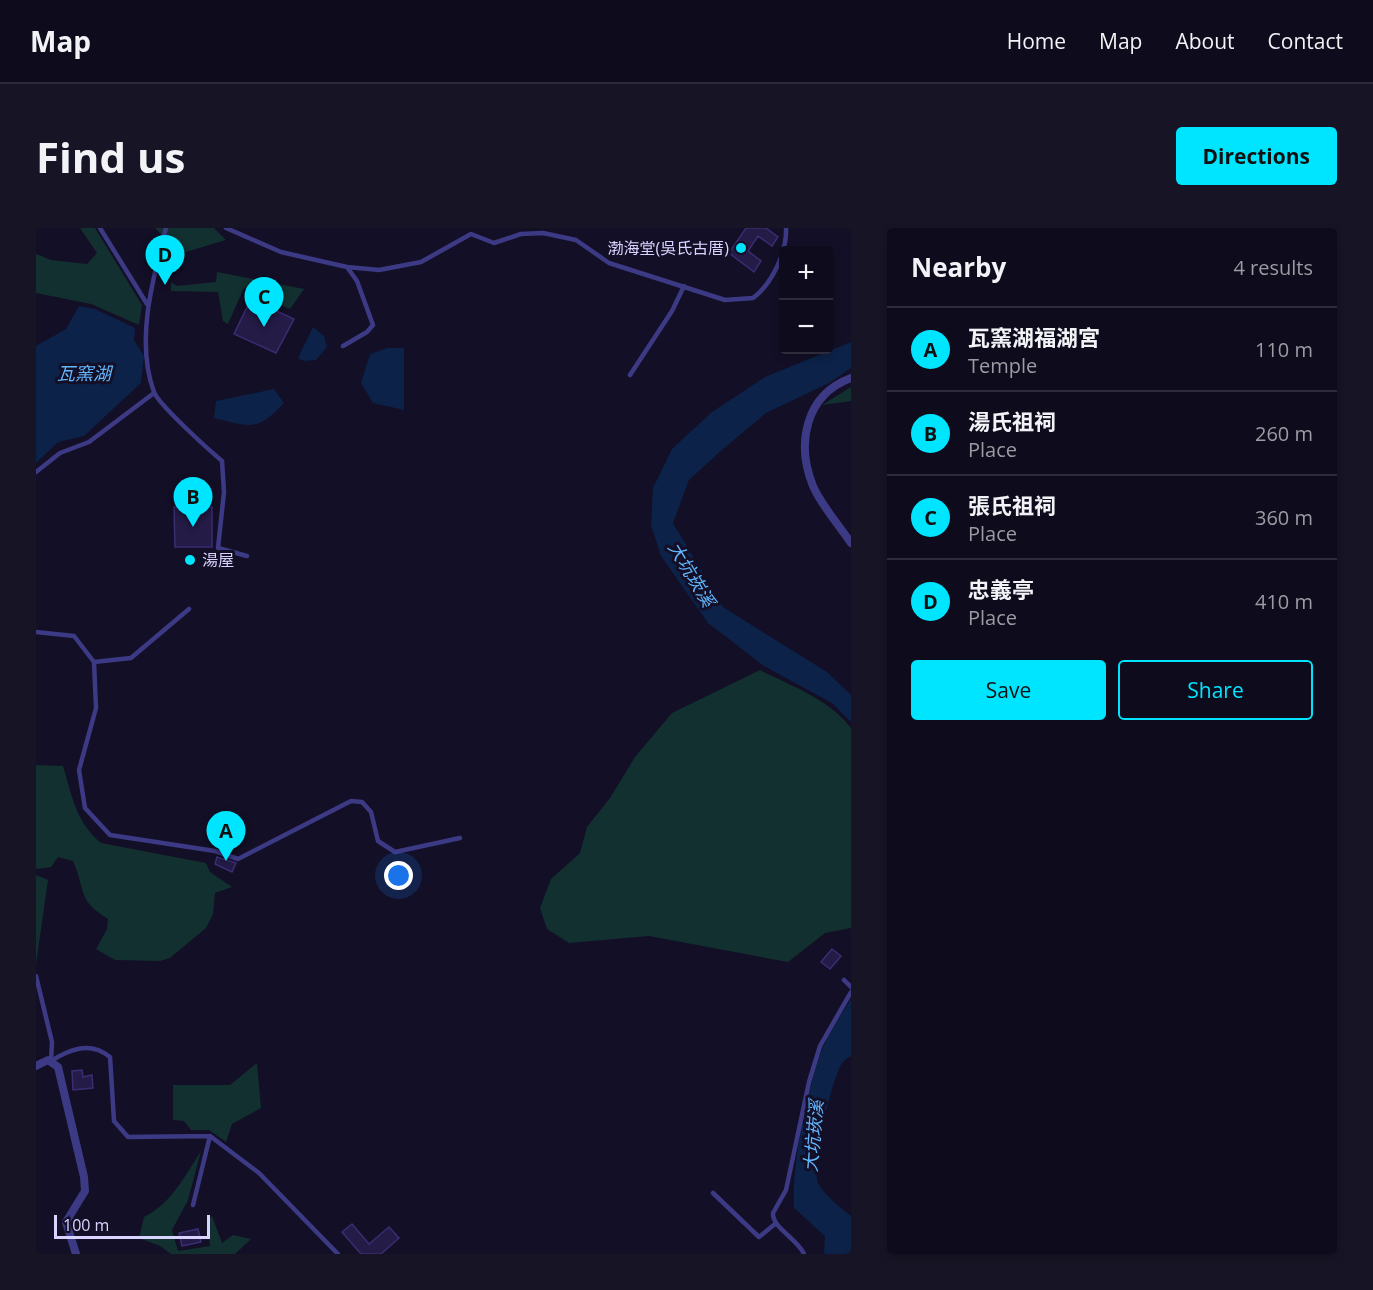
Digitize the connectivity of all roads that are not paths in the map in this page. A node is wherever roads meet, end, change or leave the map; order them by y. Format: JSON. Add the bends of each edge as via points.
{"nodes":[{"id":1,"x":100,"y":228,"type":"edge"},
{"id":2,"x":166,"y":228,"type":"edge"},
{"id":3,"x":226,"y":228,"type":"edge"},
{"id":4,"x":519,"y":228,"type":"edge"},
{"id":5,"x":786,"y":228,"type":"edge"},
{"id":6,"x":515,"y":236,"type":"junction"},
{"id":7,"x":346,"y":267,"type":"junction"},
{"id":8,"x":684,"y":286,"type":"junction"},
{"id":9,"x":147,"y":304,"type":"junction"},
{"id":10,"x":343,"y":346,"type":"dead end"},
{"id":11,"x":630,"y":375,"type":"dead end"},
{"id":12,"x":851,"y":378,"type":"edge"},
{"id":13,"x":154,"y":393,"type":"junction"},
{"id":14,"x":36,"y":472,"type":"edge"},
{"id":15,"x":851,"y":543,"type":"edge"},
{"id":16,"x":248,"y":556,"type":"dead end"},
{"id":17,"x":189,"y":609,"type":"dead end"},
{"id":18,"x":36,"y":632,"type":"edge"},
{"id":19,"x":94,"y":662,"type":"junction"},
{"id":20,"x":460,"y":838,"type":"dead end"},
{"id":21,"x":36,"y":975,"type":"edge"},
{"id":22,"x":844,"y":980,"type":"dead end"},
{"id":23,"x":851,"y":987,"type":"edge"},
{"id":24,"x":851,"y":992,"type":"edge"},
{"id":25,"x":51,"y":1061,"type":"junction"},
{"id":26,"x":36,"y":1066,"type":"edge"},
{"id":27,"x":210,"y":1136,"type":"junction"},
{"id":28,"x":713,"y":1193,"type":"dead end"},
{"id":29,"x":193,"y":1204,"type":"dead end"},
{"id":30,"x":775,"y":1224,"type":"junction"},
{"id":31,"x":76,"y":1254,"type":"edge"},
{"id":32,"x":338,"y":1254,"type":"edge"},
{"id":33,"x":804,"y":1254,"type":"edge"}],
"edges":[{"from":1,"to":9,"type":"lane"},
{"from":2,"to":9,"type":"lane"},
{"from":3,"to":7,"type":"lane","via":[[281,252]]},
{"from":4,"to":6,"type":"lane"},
{"from":5,"to":8,"type":"lane","via":[[787,239],[770,281],[753,298],[726,300]]},
{"from":6,"to":7,"type":"lane","via":[[494,243],[471,234],[421,262],[380,270]]},
{"from":6,"to":8,"type":"lane","via":[[543,233],[576,240],[609,263]]},
{"from":7,"to":10,"type":"lane","via":[[357,281],[373,326]]},
{"from":8,"to":11,"type":"lane"},
{"from":9,"to":13,"type":"lane","via":[[148,357]]},
{"from":12,"to":15,"type":"street","via":[[822,396],[806,422],[804,448],[813,486]]},
{"from":13,"to":14,"type":"lane","via":[[89,442],[60,453]]},
{"from":13,"to":16,"type":"lane","via":[[222,461],[224,492],[218,548]]},
{"from":17,"to":19,"type":"lane","via":[[131,658]]},
{"from":18,"to":19,"type":"lane","via":[[74,636]]},
{"from":19,"to":20,"type":"lane","via":[[96,708],[79,770],[86,808],[110,835],[215,851],[238,859],[351,801],[362,802],[371,812],[378,841],[395,852]]},
{"from":21,"to":25,"type":"lane","via":[[52,1042]]},
{"from":22,"to":23,"type":"lane"},
{"from":24,"to":30,"type":"lane","via":[[820,1046],[786,1190],[773,1213]]},
{"from":25,"to":26,"type":"street"},
{"from":25,"to":27,"type":"lane","via":[[69,1050],[87,1048],[100,1049],[110,1057],[114,1121],[128,1137]]},
{"from":25,"to":31,"type":"street","via":[[58,1068],[84,1177],[85,1191],[66,1222]]},
{"from":27,"to":29,"type":"lane"},
{"from":27,"to":32,"type":"lane","via":[[259,1173]]},
{"from":28,"to":30,"type":"lane","via":[[759,1237]]},
{"from":30,"to":33,"type":"lane","via":[[800,1244]]}]}
